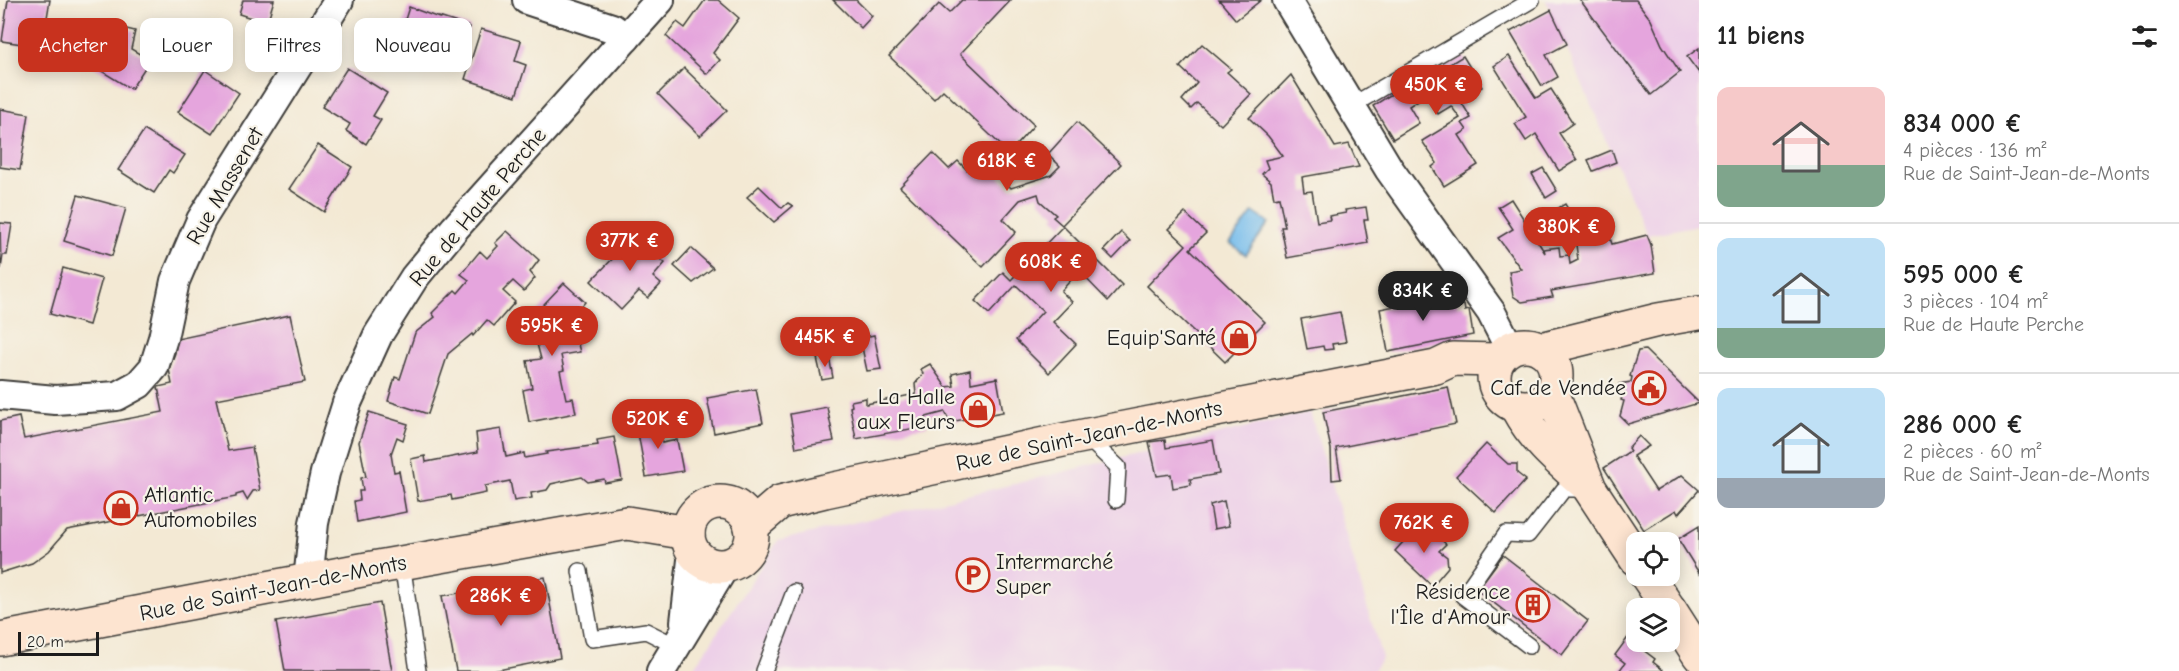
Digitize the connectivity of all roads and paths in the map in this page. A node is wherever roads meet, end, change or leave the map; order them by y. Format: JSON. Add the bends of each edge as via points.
{"nodes":[{"id":1,"x":339,"y":0,"type":"edge"},
{"id":2,"x":526,"y":0,"type":"edge"},
{"id":3,"x":660,"y":0,"type":"edge"},
{"id":4,"x":1287,"y":0,"type":"edge"},
{"id":5,"x":1532,"y":0,"type":"edge"},
{"id":6,"x":626,"y":38,"type":"junction"},
{"id":7,"x":1351,"y":106,"type":"junction"},
{"id":8,"x":1699,"y":313,"type":"edge"},
{"id":9,"x":1605,"y":334,"type":"junction"},
{"id":10,"x":1516,"y":353,"type":"junction"},
{"id":11,"x":1436,"y":367,"type":"junction"},
{"id":12,"x":1554,"y":389,"type":"junction"},
{"id":13,"x":0,"y":395,"type":"edge"},
{"id":14,"x":1509,"y":401,"type":"junction"},
{"id":15,"x":1084,"y":435,"type":"junction"},
{"id":16,"x":1590,"y":489,"type":"junction"},
{"id":17,"x":1116,"y":500,"type":"dead end"},
{"id":18,"x":751,"y":527,"type":"junction"},
{"id":19,"x":691,"y":542,"type":"junction"},
{"id":20,"x":1626,"y":544,"type":"edge"},
{"id":21,"x":402,"y":563,"type":"junction"},
{"id":22,"x":725,"y":566,"type":"junction"},
{"id":23,"x":580,"y":571,"type":"dead end"},
{"id":24,"x":308,"y":581,"type":"junction"},
{"id":25,"x":794,"y":592,"type":"dead end"},
{"id":26,"x":1680,"y":626,"type":"edge"},
{"id":27,"x":0,"y":639,"type":"edge"},
{"id":28,"x":680,"y":640,"type":"junction"},
{"id":29,"x":1529,"y":646,"type":"dead end"},
{"id":30,"x":1699,"y":655,"type":"edge"},
{"id":31,"x":418,"y":671,"type":"edge"},
{"id":32,"x":661,"y":671,"type":"edge"},
{"id":33,"x":764,"y":671,"type":"edge"}],
"edges":[{"from":1,"to":13,"type":"street","name":"Rue Massenet","via":[[201,220],[175,281],[154,367],[139,384],[117,396],[55,400]]},
{"from":2,"to":6,"type":"street","via":[[612,28]]},
{"from":3,"to":6,"type":"street","name":"Rue de Haute Perche"},
{"from":4,"to":7,"type":"street"},
{"from":5,"to":7,"type":"lane"},
{"from":6,"to":24,"type":"street","name":"Rue de Haute Perche","via":[[455,228],[414,278],[378,335],[347,403],[325,473],[314,523]]},
{"from":7,"to":10,"type":"street","via":[[1389,170]]},
{"from":8,"to":9,"type":"main road","name":"Rue de Saint-Jean-de-Monts"},
{"from":9,"to":10,"type":"main road","name":"Rue de Saint-Jean-de-Monts"},
{"from":9,"to":12,"type":"main road"},
{"from":10,"to":11,"type":"main road","name":"Rue de Saint-Jean-de-Monts","via":[[1453,359]]},
{"from":10,"to":12,"type":"main road","via":[[1552,358],[1557,371]]},
{"from":10,"to":14,"type":"main road","via":[[1493,380]]},
{"from":11,"to":14,"type":"main road","name":"Rue de Saint-Jean-de-Monts","via":[[1466,376]]},
{"from":11,"to":15,"type":"main road","name":"Rue de Saint-Jean-de-Monts"},
{"from":12,"to":14,"type":"main road","via":[[1543,403],[1532,407]]},
{"from":12,"to":16,"type":"main road"},
{"from":14,"to":16,"type":"main road","via":[[1544,447]]},
{"from":15,"to":17,"type":"lane","via":[[1118,467]]},
{"from":15,"to":18,"type":"main road","name":"Rue de Saint-Jean-de-Monts","via":[[780,502]]},
{"from":16,"to":20,"type":"main road"},
{"from":16,"to":29,"type":"lane","via":[[1564,489],[1527,535],[1506,534],[1463,596]]},
{"from":18,"to":19,"type":"main road","via":[[741,510],[722,502],[695,513],[690,522]]},
{"from":18,"to":22,"type":"main road","via":[[749,548]]},
{"from":19,"to":21,"type":"main road","name":"Rue de Saint-Jean-de-Monts","via":[[627,523]]},
{"from":19,"to":22,"type":"main road","via":[[707,563]]},
{"from":19,"to":28,"type":"street"},
{"from":21,"to":24,"type":"main road","name":"Rue de Saint-Jean-de-Monts"},
{"from":21,"to":31,"type":"lane"},
{"from":22,"to":28,"type":"street"},
{"from":23,"to":28,"type":"lane","via":[[592,639],[646,631]]},
{"from":24,"to":27,"type":"main road","name":"Rue de Saint-Jean-de-Monts"},
{"from":25,"to":33,"type":"lane"},
{"from":26,"to":30,"type":"main road"},
{"from":28,"to":32,"type":"street"}]}
